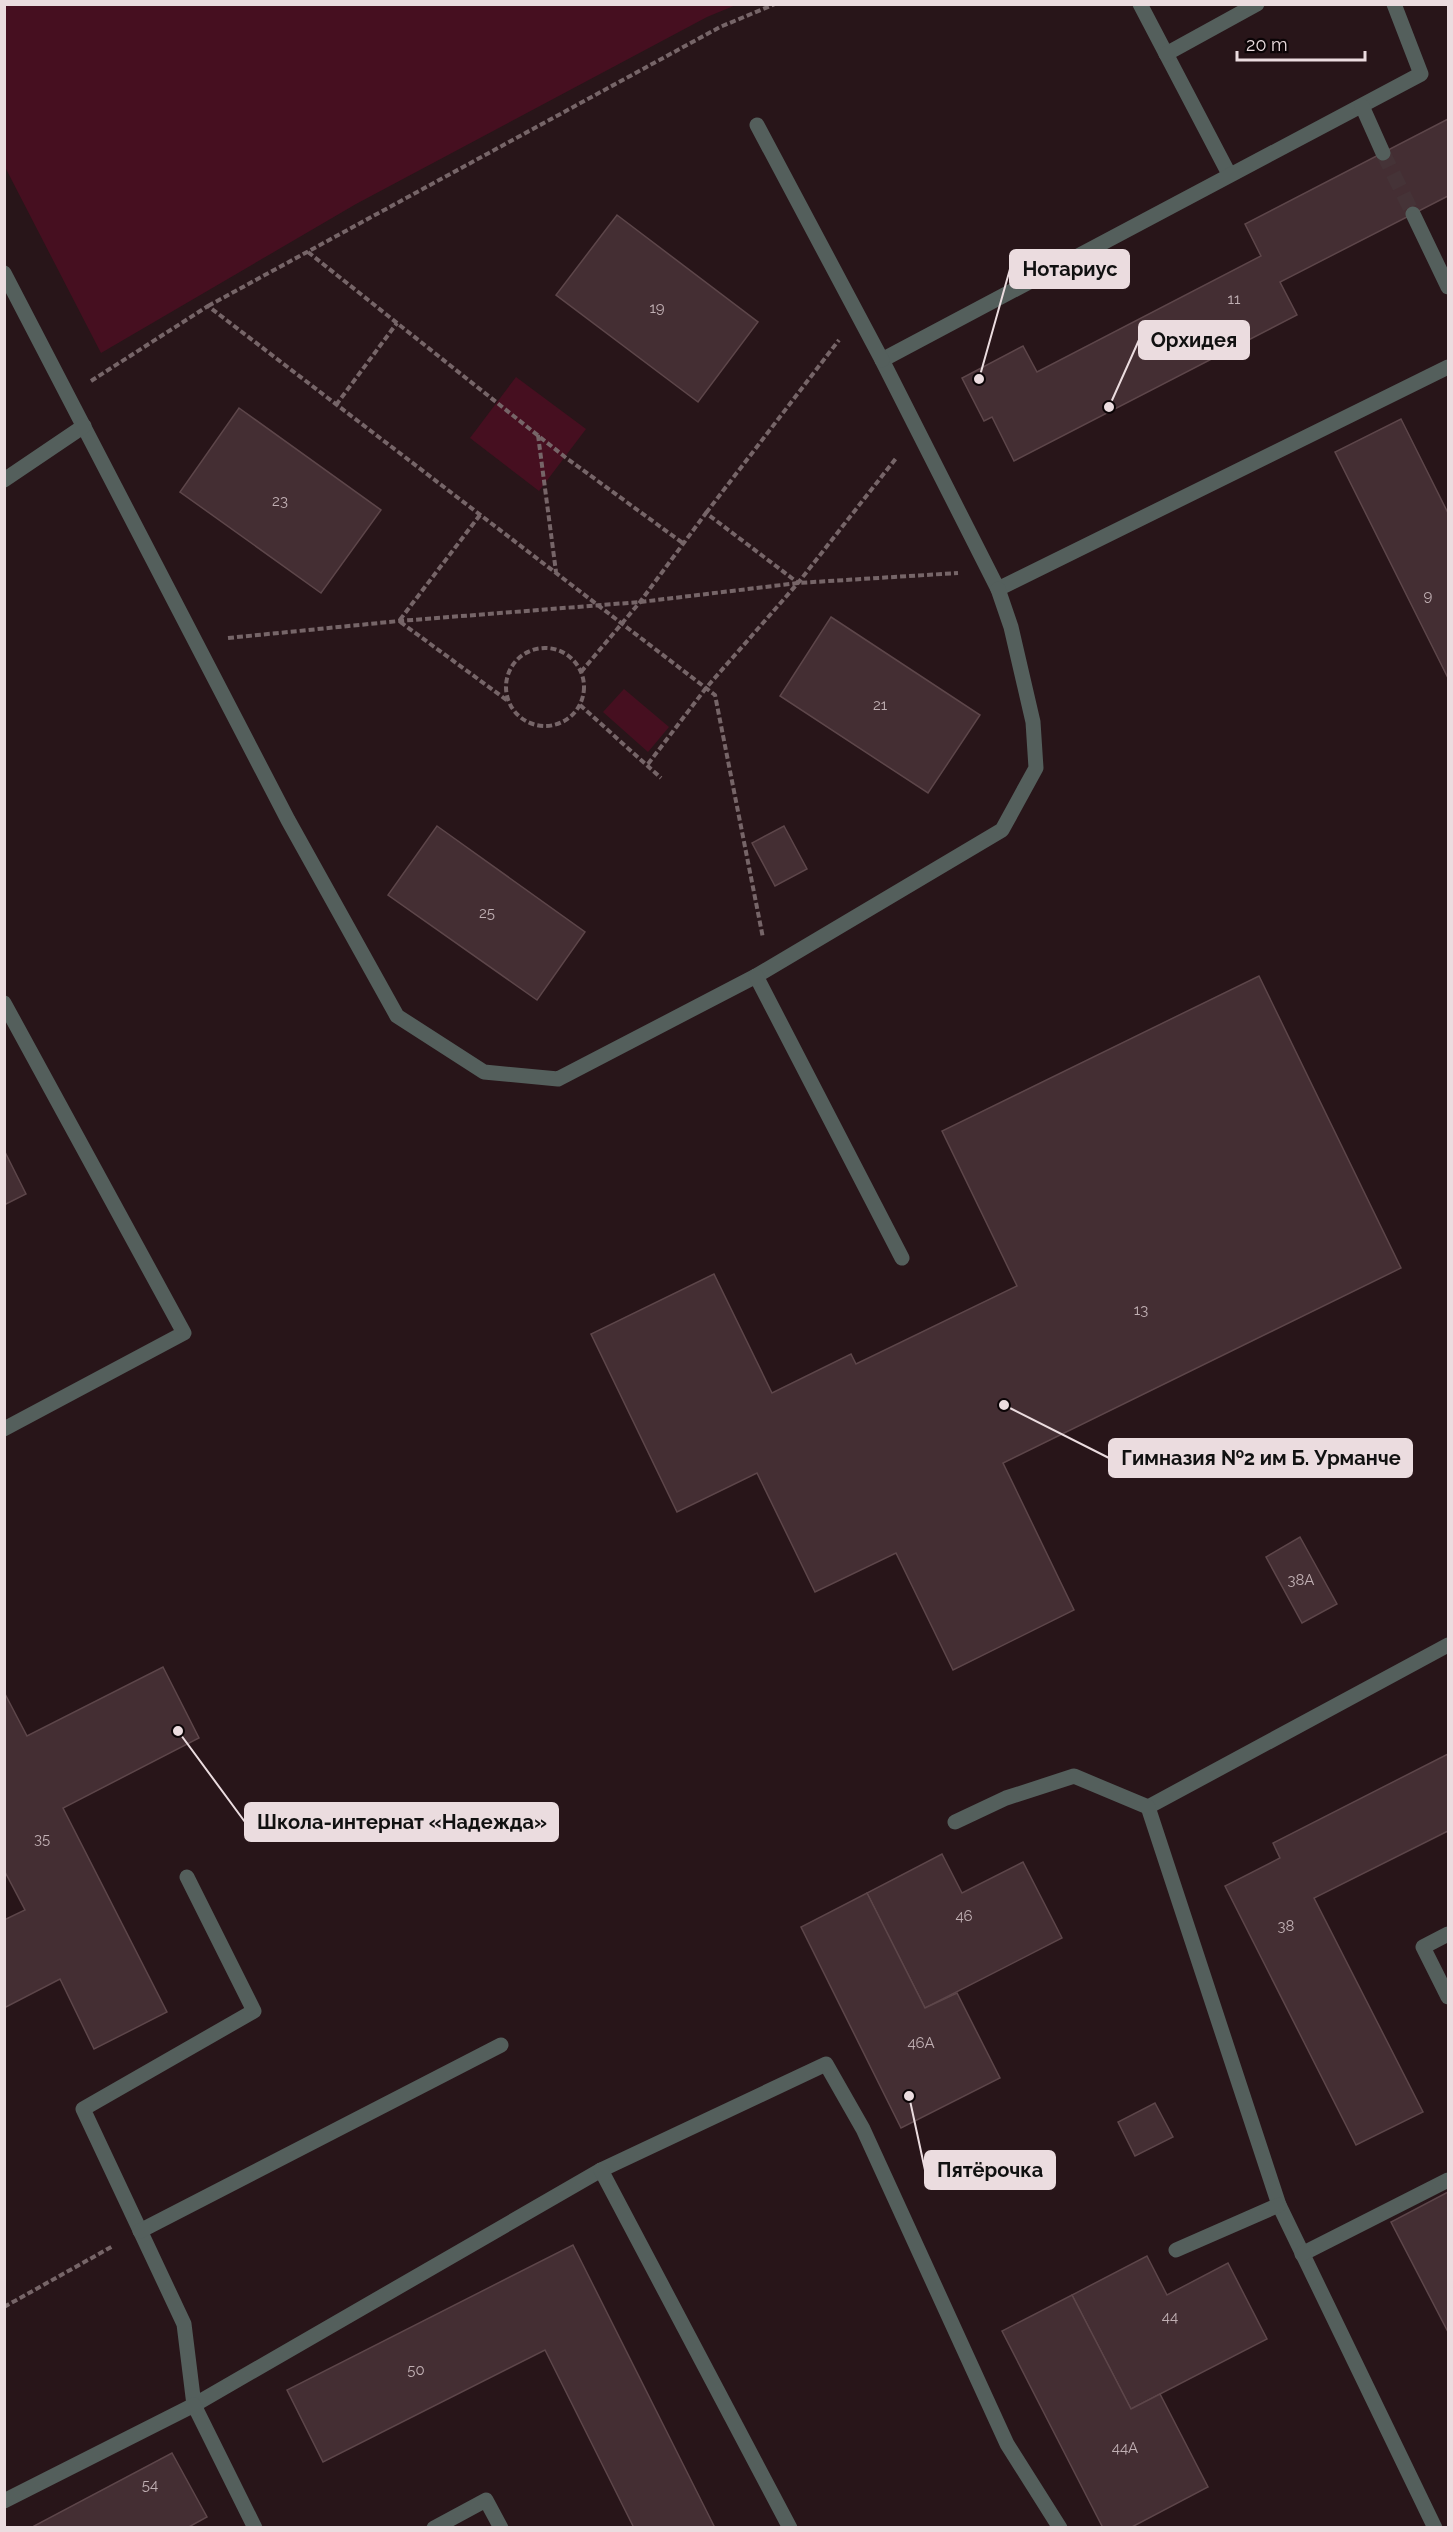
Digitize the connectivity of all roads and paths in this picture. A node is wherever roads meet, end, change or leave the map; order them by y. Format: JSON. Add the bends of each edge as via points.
{"nodes":[{"id":1,"x":774,"y":4,"type":"edge"},
{"id":2,"x":1140,"y":4,"type":"edge"},
{"id":3,"x":1257,"y":4,"type":"edge"},
{"id":4,"x":1394,"y":4,"type":"edge"},
{"id":5,"x":1166,"y":54,"type":"junction"},
{"id":6,"x":1362,"y":106,"type":"junction"},
{"id":7,"x":757,"y":125,"type":"dead end"},
{"id":8,"x":1383,"y":153,"type":"tunnel mouth"},
{"id":9,"x":1228,"y":174,"type":"junction"},
{"id":10,"x":1413,"y":214,"type":"tunnel mouth"},
{"id":11,"x":308,"y":252,"type":"junction"},
{"id":12,"x":4,"y":273,"type":"edge"},
{"id":13,"x":1449,"y":287,"type":"edge"},
{"id":14,"x":208,"y":306,"type":"junction"},
{"id":15,"x":858,"y":315,"type":"junction"},
{"id":16,"x":397,"y":323,"type":"junction"},
{"id":17,"x":882,"y":360,"type":"junction"},
{"id":18,"x":1449,"y":367,"type":"edge"},
{"id":19,"x":68,"y":396,"type":"junction"},
{"id":20,"x":336,"y":405,"type":"junction"},
{"id":21,"x":84,"y":426,"type":"junction"},
{"id":22,"x":918,"y":431,"type":"junction"},
{"id":23,"x":538,"y":435,"type":"junction"},
{"id":24,"x":4,"y":480,"type":"edge"},
{"id":25,"x":705,"y":513,"type":"junction"},
{"id":26,"x":480,"y":515,"type":"junction"},
{"id":27,"x":684,"y":544,"type":"junction"},
{"id":28,"x":989,"y":571,"type":"junction"},
{"id":29,"x":556,"y":573,"type":"junction"},
{"id":30,"x":798,"y":583,"type":"junction"},
{"id":31,"x":998,"y":589,"type":"junction"},
{"id":32,"x":640,"y":602,"type":"junction"},
{"id":33,"x":599,"y":606,"type":"junction"},
{"id":34,"x":399,"y":621,"type":"junction"},
{"id":35,"x":622,"y":624,"type":"junction"},
{"id":36,"x":195,"y":642,"type":"junction"},
{"id":37,"x":581,"y":672,"type":"junction"},
{"id":38,"x":706,"y":688,"type":"junction"},
{"id":39,"x":508,"y":701,"type":"junction"},
{"id":40,"x":580,"y":705,"type":"junction"},
{"id":41,"x":648,"y":764,"type":"junction"},
{"id":42,"x":661,"y":778,"type":"dead end"},
{"id":43,"x":763,"y":972,"type":"junction"},
{"id":44,"x":4,"y":1002,"type":"edge"},
{"id":45,"x":903,"y":1258,"type":"dead end"},
{"id":46,"x":4,"y":1429,"type":"edge"},
{"id":47,"x":1449,"y":1645,"type":"edge"},
{"id":48,"x":1148,"y":1807,"type":"junction"},
{"id":49,"x":955,"y":1822,"type":"dead end"},
{"id":50,"x":187,"y":1877,"type":"dead end"},
{"id":51,"x":1449,"y":1934,"type":"edge"},
{"id":52,"x":1449,"y":1996,"type":"edge"},
{"id":53,"x":501,"y":2045,"type":"dead end"},
{"id":54,"x":601,"y":2170,"type":"junction"},
{"id":55,"x":1449,"y":2180,"type":"edge"},
{"id":56,"x":1278,"y":2205,"type":"junction"},
{"id":57,"x":140,"y":2231,"type":"junction"},
{"id":58,"x":1176,"y":2250,"type":"dead end"},
{"id":59,"x":1302,"y":2254,"type":"junction"},
{"id":60,"x":4,"y":2307,"type":"edge"},
{"id":61,"x":194,"y":2404,"type":"junction"},
{"id":62,"x":4,"y":2501,"type":"edge"},
{"id":63,"x":255,"y":2528,"type":"edge"},
{"id":64,"x":434,"y":2528,"type":"edge"},
{"id":65,"x":501,"y":2528,"type":"edge"},
{"id":66,"x":790,"y":2528,"type":"edge"},
{"id":67,"x":1060,"y":2528,"type":"edge"},
{"id":68,"x":1435,"y":2528,"type":"edge"}],
"edges":[{"from":1,"to":11,"type":"path","via":[[720,27]]},
{"from":2,"to":5,"type":"lane"},
{"from":3,"to":5,"type":"lane"},
{"from":4,"to":6,"type":"lane","via":[[1420,74]]},
{"from":5,"to":9,"type":"lane"},
{"from":6,"to":8,"type":"lane"},
{"from":6,"to":9,"type":"lane"},
{"from":7,"to":15,"type":"lane"},
{"from":9,"to":17,"type":"lane"},
{"from":10,"to":13,"type":"lane"},
{"from":11,"to":14,"type":"path"},
{"from":11,"to":16,"type":"path"},
{"from":12,"to":19,"type":"lane"},
{"from":14,"to":19,"type":"path"},
{"from":14,"to":20,"type":"path"},
{"from":15,"to":17,"type":"lane"},
{"from":15,"to":25,"type":"path"},
{"from":16,"to":20,"type":"path"},
{"from":16,"to":23,"type":"path"},
{"from":17,"to":22,"type":"lane"},
{"from":18,"to":31,"type":"lane"},
{"from":19,"to":21,"type":"lane"},
{"from":20,"to":26,"type":"path"},
{"from":21,"to":24,"type":"lane"},
{"from":21,"to":36,"type":"lane"},
{"from":22,"to":28,"type":"lane"},
{"from":22,"to":30,"type":"path"},
{"from":23,"to":27,"type":"path"},
{"from":23,"to":29,"type":"path"},
{"from":25,"to":27,"type":"path"},
{"from":25,"to":30,"type":"path"},
{"from":26,"to":29,"type":"path"},
{"from":26,"to":34,"type":"path"},
{"from":27,"to":32,"type":"path"},
{"from":28,"to":30,"type":"path"},
{"from":28,"to":31,"type":"lane"},
{"from":29,"to":33,"type":"path"},
{"from":30,"to":32,"type":"path"},
{"from":30,"to":38,"type":"path"},
{"from":31,"to":43,"type":"lane","via":[[1033,722],[1036,768],[1002,830]]},
{"from":32,"to":33,"type":"path"},
{"from":32,"to":35,"type":"path"},
{"from":33,"to":34,"type":"path"},
{"from":33,"to":35,"type":"path"},
{"from":34,"to":36,"type":"path"},
{"from":34,"to":39,"type":"path"},
{"from":35,"to":37,"type":"path"},
{"from":35,"to":38,"type":"path"},
{"from":36,"to":43,"type":"lane","via":[[397,1016],[484,1072],[558,1079]]},
{"from":37,"to":39,"type":"path","via":[[564,652],[550,648],[531,651],[514,662],[508,674]]},
{"from":37,"to":40,"type":"path","via":[[584,684]]},
{"from":38,"to":41,"type":"path"},
{"from":38,"to":43,"type":"path","via":[[716,695]]},
{"from":39,"to":40,"type":"path","via":[[524,720],[547,726],[570,717]]},
{"from":40,"to":41,"type":"path"},
{"from":41,"to":42,"type":"path"},
{"from":43,"to":45,"type":"lane"},
{"from":44,"to":46,"type":"lane","via":[[184,1333]]},
{"from":47,"to":48,"type":"lane"},
{"from":48,"to":49,"type":"lane","via":[[1074,1776],[1006,1798]]},
{"from":48,"to":56,"type":"lane"},
{"from":50,"to":57,"type":"lane","via":[[254,2011],[83,2109]]},
{"from":51,"to":52,"type":"lane","via":[[1423,1947]]},
{"from":53,"to":57,"type":"lane"},
{"from":54,"to":61,"type":"lane"},
{"from":54,"to":66,"type":"lane"},
{"from":54,"to":67,"type":"lane","via":[[825,2064],[863,2129],[1008,2444]]},
{"from":55,"to":59,"type":"lane"},
{"from":56,"to":58,"type":"lane"},
{"from":56,"to":59,"type":"lane"},
{"from":57,"to":60,"type":"path"},
{"from":57,"to":61,"type":"lane","via":[[184,2324]]},
{"from":59,"to":68,"type":"lane"},
{"from":61,"to":62,"type":"lane"},
{"from":61,"to":63,"type":"lane"},
{"from":64,"to":65,"type":"lane","via":[[486,2500]]}]}
